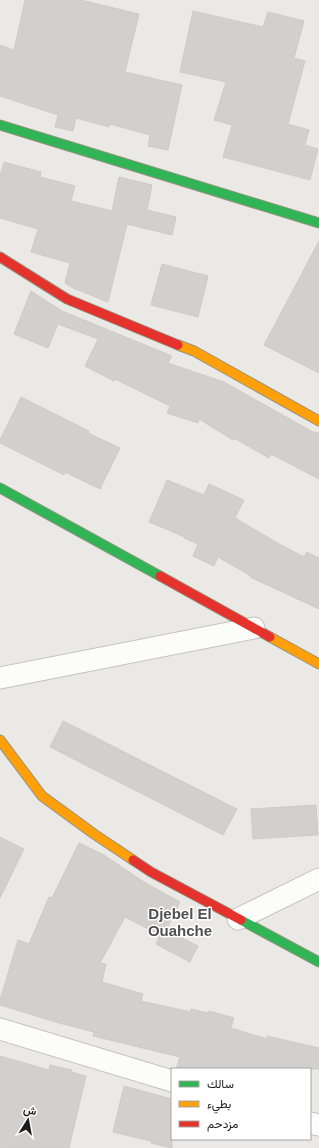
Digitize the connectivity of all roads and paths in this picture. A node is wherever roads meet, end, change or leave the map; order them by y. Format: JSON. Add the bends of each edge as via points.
{"nodes":[{"id":1,"x":1,"y":129,"type":"edge"},
{"id":2,"x":319,"y":223,"type":"edge"},
{"id":3,"x":0,"y":257,"type":"edge"},
{"id":4,"x":319,"y":421,"type":"edge"},
{"id":5,"x":0,"y":488,"type":"edge"},
{"id":6,"x":254,"y":628,"type":"junction"},
{"id":7,"x":319,"y":664,"type":"edge"},
{"id":8,"x":0,"y":678,"type":"edge"},
{"id":9,"x":0,"y":740,"type":"edge"},
{"id":10,"x":319,"y":879,"type":"edge"},
{"id":11,"x":238,"y":919,"type":"junction"},
{"id":12,"x":319,"y":962,"type":"edge"},
{"id":13,"x":0,"y":1029,"type":"edge"},
{"id":14,"x":171,"y":1081,"type":"edge"}],
"edges":[{"from":1,"to":2,"type":"street"},
{"from":3,"to":4,"type":"street","via":[[67,298],[194,351]]},
{"from":5,"to":6,"type":"street"},
{"from":6,"to":7,"type":"street"},
{"from":6,"to":8,"type":"street"},
{"from":9,"to":11,"type":"street","via":[[42,796],[151,872]]},
{"from":10,"to":11,"type":"street"},
{"from":11,"to":12,"type":"street"},
{"from":13,"to":14,"type":"street"}]}
